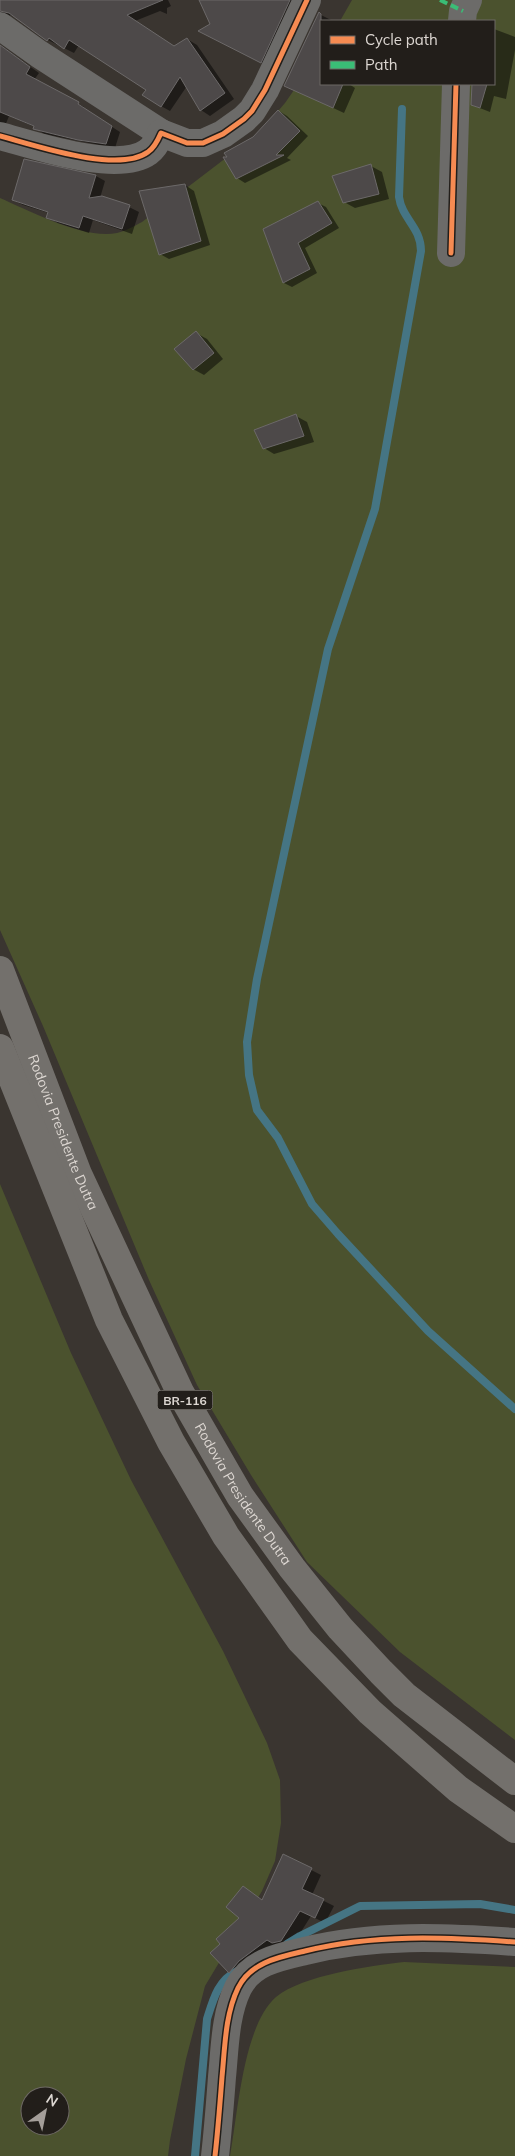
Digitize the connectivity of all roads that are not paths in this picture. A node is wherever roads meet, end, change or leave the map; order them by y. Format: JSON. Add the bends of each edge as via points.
{"nodes":[{"id":1,"x":307,"y":0,"type":"edge"},
{"id":2,"x":468,"y":0,"type":"edge"},
{"id":3,"x":462,"y":20,"type":"edge"},
{"id":4,"x":0,"y":26,"type":"edge"},
{"id":5,"x":456,"y":85,"type":"edge"},
{"id":6,"x":161,"y":133,"type":"junction"},
{"id":7,"x":0,"y":136,"type":"edge"},
{"id":8,"x":452,"y":253,"type":"dead end"},
{"id":9,"x":0,"y":970,"type":"edge"},
{"id":10,"x":0,"y":1048,"type":"edge"},
{"id":11,"x":515,"y":1781,"type":"edge"},
{"id":12,"x":515,"y":1829,"type":"edge"},
{"id":13,"x":515,"y":1942,"type":"edge"},
{"id":14,"x":215,"y":2156,"type":"edge"}],
"edges":[{"from":1,"to":6,"type":"street","via":[[262,96],[244,119],[203,143],[187,143]]},
{"from":2,"to":3,"type":"street"},
{"from":4,"to":6,"type":"street"},
{"from":5,"to":8,"type":"street"},
{"from":6,"to":7,"type":"street","via":[[148,153],[111,160],[76,156]]},
{"from":9,"to":11,"type":"highway","name":"Rodovia Presidente Dutra","number":"BR-116","via":[[78,1174],[180,1392],[240,1496],[340,1628],[404,1695]]},
{"from":10,"to":12,"type":"highway","name":"Rodovia Presidente Dutra","number":"BR-116","via":[[109,1320],[171,1442],[226,1536],[300,1640],[370,1712],[458,1789]]},
{"from":13,"to":14,"type":"street","via":[[366,1939],[329,1945],[259,1965],[247,1975],[232,2003]]}]}
